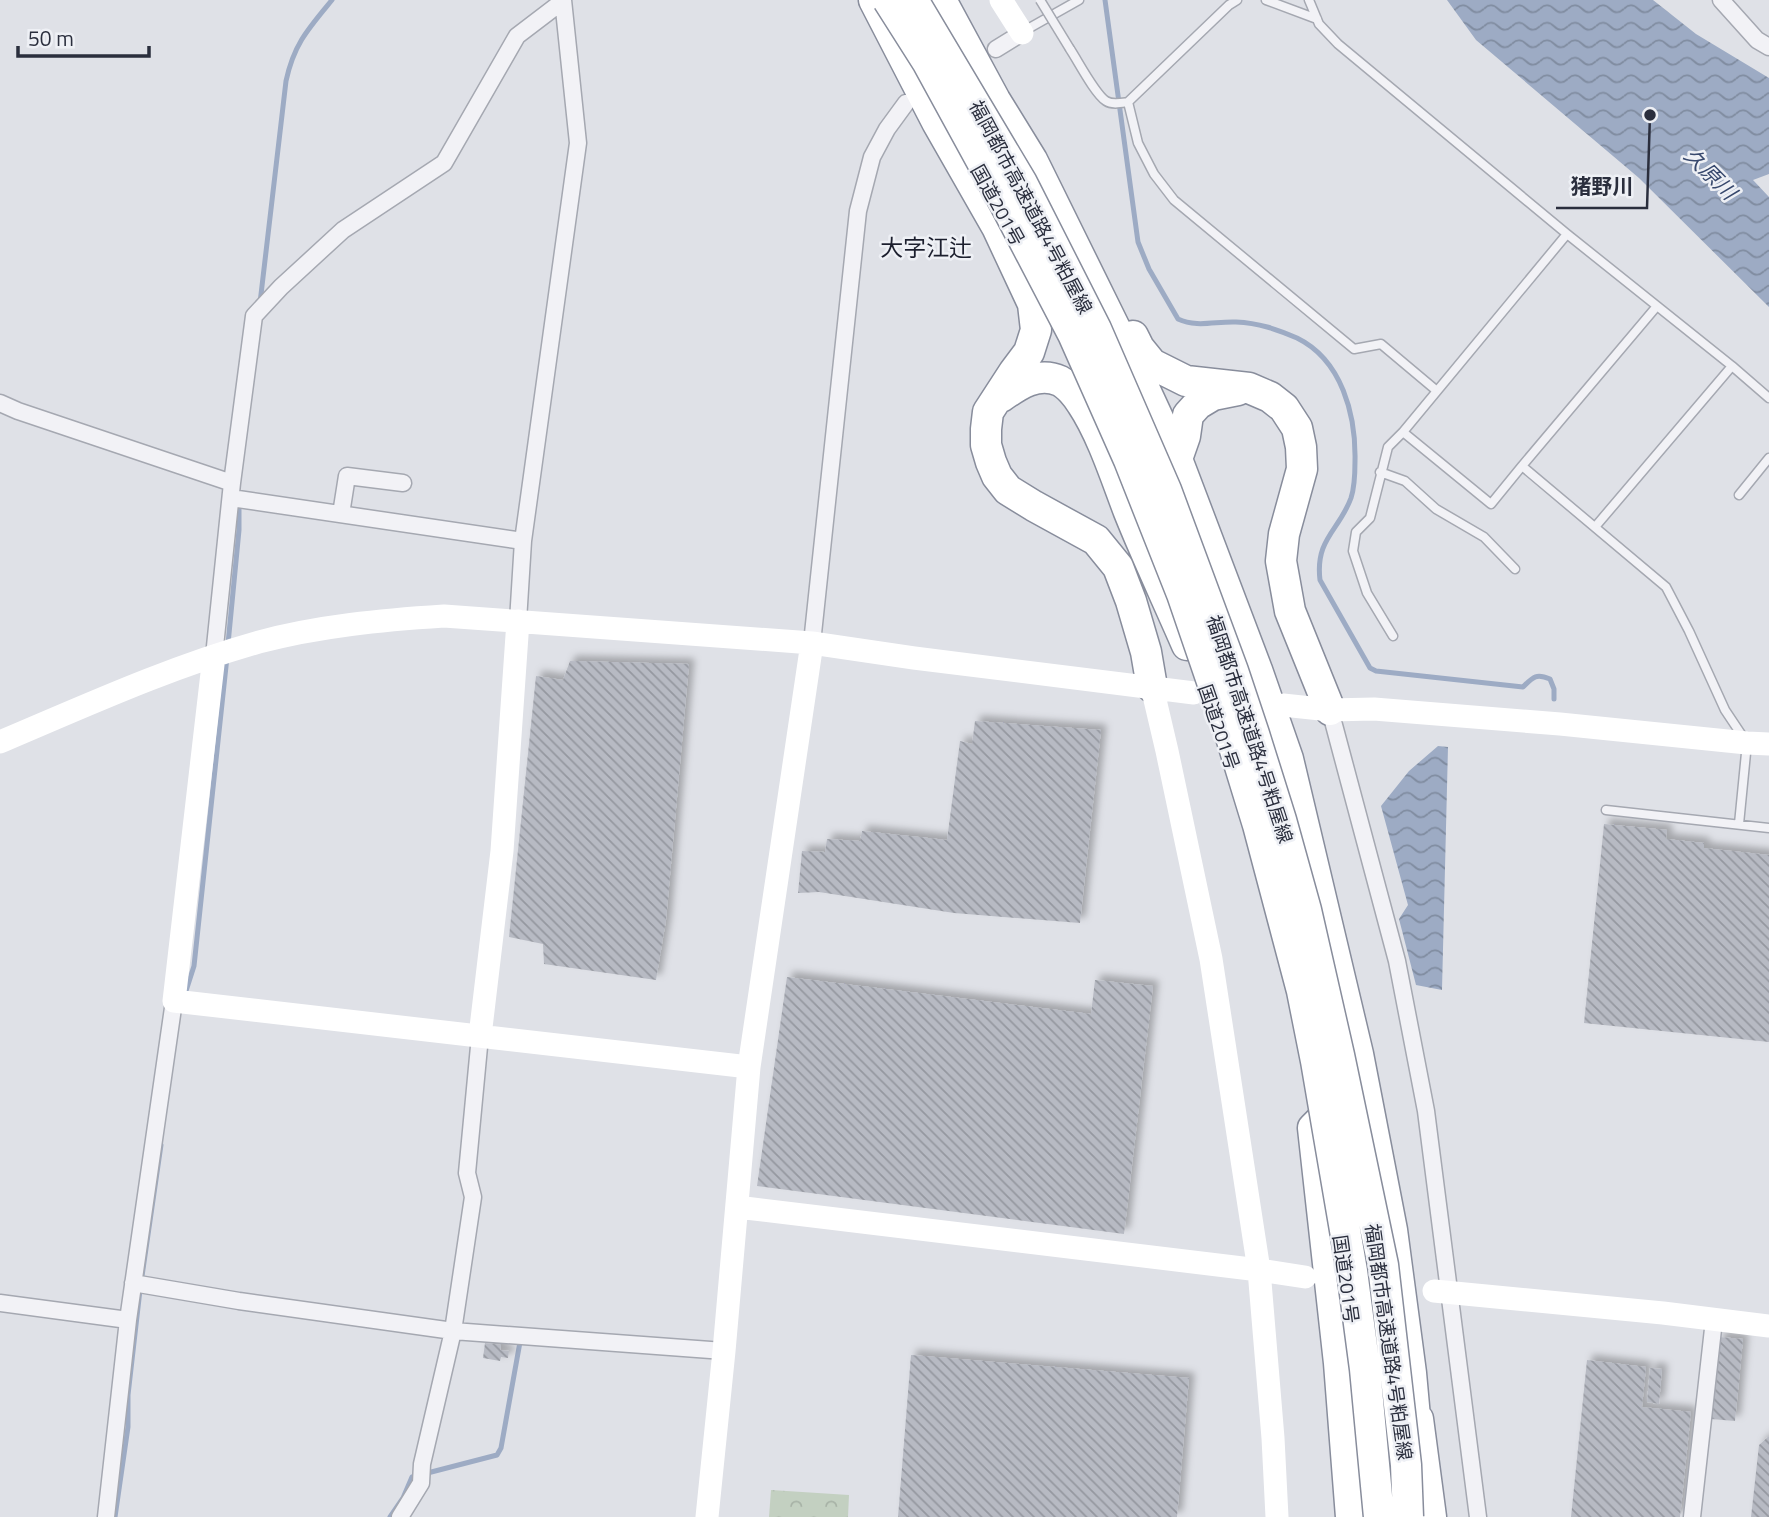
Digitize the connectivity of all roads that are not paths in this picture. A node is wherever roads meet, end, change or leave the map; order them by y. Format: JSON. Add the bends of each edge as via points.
{"nodes":[{"id":1,"x":875,"y":0,"type":"edge"},
{"id":2,"x":888,"y":0,"type":"edge"},
{"id":3,"x":913,"y":0,"type":"edge"},
{"id":4,"x":941,"y":0,"type":"edge"},
{"id":5,"x":1001,"y":0,"type":"edge"},
{"id":6,"x":1040,"y":0,"type":"edge"},
{"id":7,"x":1079,"y":0,"type":"edge"},
{"id":8,"x":1237,"y":0,"type":"edge"},
{"id":9,"x":1266,"y":0,"type":"edge"},
{"id":10,"x":1309,"y":0,"type":"edge"},
{"id":11,"x":1721,"y":0,"type":"edge"},
{"id":12,"x":563,"y":1,"type":"edge"},
{"id":13,"x":1317,"y":19,"type":"junction"},
{"id":14,"x":1021,"y":33,"type":"junction"},
{"id":15,"x":1769,"y":47,"type":"edge"},
{"id":16,"x":996,"y":49,"type":"dead end"},
{"id":17,"x":1128,"y":102,"type":"junction"},
{"id":18,"x":906,"y":103,"type":"dead end"},
{"id":19,"x":1031,"y":160,"type":"junction"},
{"id":20,"x":1567,"y":234,"type":"junction"},
{"id":21,"x":1657,"y":306,"type":"junction"},
{"id":22,"x":1732,"y":366,"type":"junction"},
{"id":23,"x":1249,"y":388,"type":"junction"},
{"id":24,"x":1437,"y":391,"type":"junction"},
{"id":25,"x":1769,"y":398,"type":"edge"},
{"id":26,"x":995,"y":402,"type":"junction"},
{"id":27,"x":0,"y":403,"type":"edge"},
{"id":28,"x":1403,"y":432,"type":"junction"},
{"id":29,"x":1769,"y":458,"type":"edge"},
{"id":30,"x":1178,"y":459,"type":"junction"},
{"id":31,"x":1522,"y":466,"type":"junction"},
{"id":32,"x":1380,"y":472,"type":"junction"},
{"id":33,"x":403,"y":483,"type":"dead end"},
{"id":34,"x":231,"y":490,"type":"junction"},
{"id":35,"x":1739,"y":495,"type":"dead end"},
{"id":36,"x":341,"y":514,"type":"junction"},
{"id":37,"x":1595,"y":527,"type":"junction"},
{"id":38,"x":523,"y":541,"type":"junction"},
{"id":39,"x":1515,"y":569,"type":"dead end"},
{"id":40,"x":518,"y":621,"type":"junction"},
{"id":41,"x":1393,"y":636,"type":"dead end"},
{"id":42,"x":812,"y":643,"type":"junction"},
{"id":43,"x":214,"y":656,"type":"junction"},
{"id":44,"x":1197,"y":682,"type":"junction"},
{"id":45,"x":1152,"y":687,"type":"junction"},
{"id":46,"x":1283,"y":705,"type":"dead end"},
{"id":47,"x":1329,"y":710,"type":"junction"},
{"id":48,"x":0,"y":742,"type":"edge"},
{"id":49,"x":1758,"y":743,"type":"edge"},
{"id":50,"x":1606,"y":810,"type":"dead end"},
{"id":51,"x":1739,"y":824,"type":"junction"},
{"id":52,"x":1769,"y":828,"type":"edge"},
{"id":53,"x":174,"y":1002,"type":"junction"},
{"id":54,"x":480,"y":1036,"type":"junction"},
{"id":55,"x":749,"y":1068,"type":"junction"},
{"id":56,"x":1322,"y":1119,"type":"junction"},
{"id":57,"x":737,"y":1207,"type":"junction"},
{"id":58,"x":1259,"y":1270,"type":"junction"},
{"id":59,"x":1305,"y":1277,"type":"dead end"},
{"id":60,"x":133,"y":1283,"type":"junction"},
{"id":61,"x":1442,"y":1292,"type":"junction"},
{"id":62,"x":0,"y":1303,"type":"edge"},
{"id":63,"x":128,"y":1320,"type":"junction"},
{"id":64,"x":1714,"y":1320,"type":"junction"},
{"id":65,"x":1769,"y":1326,"type":"edge"},
{"id":66,"x":453,"y":1331,"type":"junction"},
{"id":67,"x":724,"y":1351,"type":"junction"},
{"id":68,"x":1411,"y":1373,"type":"junction"},
{"id":69,"x":106,"y":1517,"type":"edge"},
{"id":70,"x":400,"y":1517,"type":"edge"},
{"id":71,"x":707,"y":1517,"type":"edge"},
{"id":72,"x":1277,"y":1517,"type":"edge"},
{"id":73,"x":1351,"y":1517,"type":"edge"},
{"id":74,"x":1372,"y":1517,"type":"edge"},
{"id":75,"x":1379,"y":1517,"type":"edge"},
{"id":76,"x":1408,"y":1517,"type":"edge"},
{"id":77,"x":1423,"y":1517,"type":"edge"},
{"id":78,"x":1431,"y":1517,"type":"edge"},
{"id":79,"x":1478,"y":1517,"type":"edge"},
{"id":80,"x":1692,"y":1517,"type":"edge"}],
"edges":[{"from":1,"to":26,"type":"highway","via":[[997,227],[1033,304],[1036,330],[1029,352]]},
{"from":1,"to":44,"type":"highway","name":"国道201号","via":[[1000,202],[1058,321],[1112,441]]},
{"from":2,"to":75,"type":"highway","name":"福岡都市高速道路4号粕屋線","bridge":true,"via":[[934,75],[1073,334],[1182,594],[1231,737],[1302,991],[1316,1061],[1352,1271]]},
{"from":3,"to":76,"type":"highway","name":"福岡都市高速道路4号粕屋線","bridge":true,"via":[[1022,183],[1096,329],[1166,490],[1254,734],[1306,910],[1383,1265]]},
{"from":4,"to":19,"type":"highway"},
{"from":5,"to":14,"type":"street"},
{"from":6,"to":17,"type":"lane","bridge":true,"via":[[1096,91],[1106,102]]},
{"from":7,"to":14,"type":"lane"},
{"from":8,"to":17,"type":"lane"},
{"from":9,"to":13,"type":"lane"},
{"from":10,"to":13,"type":"lane"},
{"from":11,"to":15,"type":"street"},
{"from":12,"to":34,"type":"street","via":[[517,36],[444,163],[343,230],[254,316]]},
{"from":12,"to":38,"type":"street","via":[[578,143]]},
{"from":13,"to":20,"type":"lane","via":[[1338,44]]},
{"from":14,"to":16,"type":"street"},
{"from":17,"to":24,"type":"lane","via":[[1138,143],[1174,200],[1354,349],[1381,344]]},
{"from":18,"to":42,"type":"street","via":[[872,158],[858,211]]},
{"from":19,"to":23,"type":"highway","via":[[1078,229],[1139,348],[1152,364],[1186,381]]},
{"from":19,"to":30,"type":"highway"},
{"from":20,"to":21,"type":"lane"},
{"from":20,"to":24,"type":"lane"},
{"from":21,"to":22,"type":"lane"},
{"from":21,"to":31,"type":"lane"},
{"from":22,"to":25,"type":"lane"},
{"from":22,"to":37,"type":"lane"},
{"from":23,"to":30,"type":"highway","via":[[1198,404],[1188,415]]},
{"from":23,"to":47,"type":"highway","via":[[1284,408],[1297,428],[1302,469],[1283,534],[1281,561],[1290,611]]},
{"from":24,"to":28,"type":"lane"},
{"from":26,"to":44,"type":"highway","via":[[1020,383],[1047,378],[1061,381],[1083,404]]},
{"from":26,"to":45,"type":"highway","via":[[988,412],[986,445],[997,476],[1008,490],[1096,540],[1118,567],[1146,652]]},
{"from":27,"to":34,"type":"street"},
{"from":28,"to":31,"type":"lane","via":[[1491,504]]},
{"from":28,"to":32,"type":"lane","via":[[1388,447]]},
{"from":29,"to":35,"type":"lane"},
{"from":30,"to":68,"type":"highway","via":[[1288,759],[1358,1054],[1392,1230]]},
{"from":31,"to":37,"type":"lane"},
{"from":32,"to":39,"type":"lane","via":[[1405,481],[1436,509],[1485,537]]},
{"from":32,"to":41,"type":"lane","via":[[1370,517],[1356,533],[1353,551],[1367,593]]},
{"from":33,"to":36,"type":"street","via":[[347,476]]},
{"from":34,"to":36,"type":"street"},
{"from":34,"to":43,"type":"street"},
{"from":36,"to":38,"type":"street"},
{"from":37,"to":49,"type":"lane","via":[[1666,587],[1725,710]]},
{"from":38,"to":40,"type":"street"},
{"from":40,"to":42,"type":"street"},
{"from":40,"to":43,"type":"street","via":[[389,620],[337,626]]},
{"from":40,"to":54,"type":"street","via":[[502,851]]},
{"from":42,"to":45,"type":"street"},
{"from":42,"to":55,"type":"street"},
{"from":43,"to":48,"type":"street"},
{"from":43,"to":53,"type":"street"},
{"from":44,"to":45,"type":"street"},
{"from":44,"to":56,"type":"highway","name":"国道201号","via":[[1230,754],[1281,937]]},
{"from":45,"to":58,"type":"street","via":[[1211,958]]},
{"from":46,"to":47,"type":"street"},
{"from":47,"to":49,"type":"street","via":[[1374,709]]},
{"from":47,"to":61,"type":"street","via":[[1397,961],[1426,1111]]},
{"from":49,"to":51,"type":"lane"},
{"from":50,"to":51,"type":"lane"},
{"from":51,"to":52,"type":"lane"},
{"from":53,"to":54,"type":"street"},
{"from":53,"to":60,"type":"street"},
{"from":54,"to":55,"type":"street"},
{"from":54,"to":66,"type":"street","via":[[467,1173],[473,1197]]},
{"from":55,"to":57,"type":"street"},
{"from":56,"to":73,"type":"highway","via":[[1313,1128]]},
{"from":56,"to":74,"type":"highway","name":"国道201号","via":[[1358,1362]]},
{"from":57,"to":58,"type":"street"},
{"from":57,"to":67,"type":"street"},
{"from":58,"to":59,"type":"street"},
{"from":58,"to":72,"type":"street"},
{"from":60,"to":63,"type":"street"},
{"from":60,"to":66,"type":"street"},
{"from":61,"to":64,"type":"street"},
{"from":61,"to":79,"type":"street"},
{"from":62,"to":63,"type":"street"},
{"from":63,"to":69,"type":"street"},
{"from":64,"to":65,"type":"street"},
{"from":64,"to":80,"type":"street"},
{"from":66,"to":67,"type":"street"},
{"from":66,"to":70,"type":"street","via":[[421,1483]]},
{"from":67,"to":71,"type":"street"},
{"from":68,"to":77,"type":"highway"},
{"from":68,"to":78,"type":"highway"}]}
